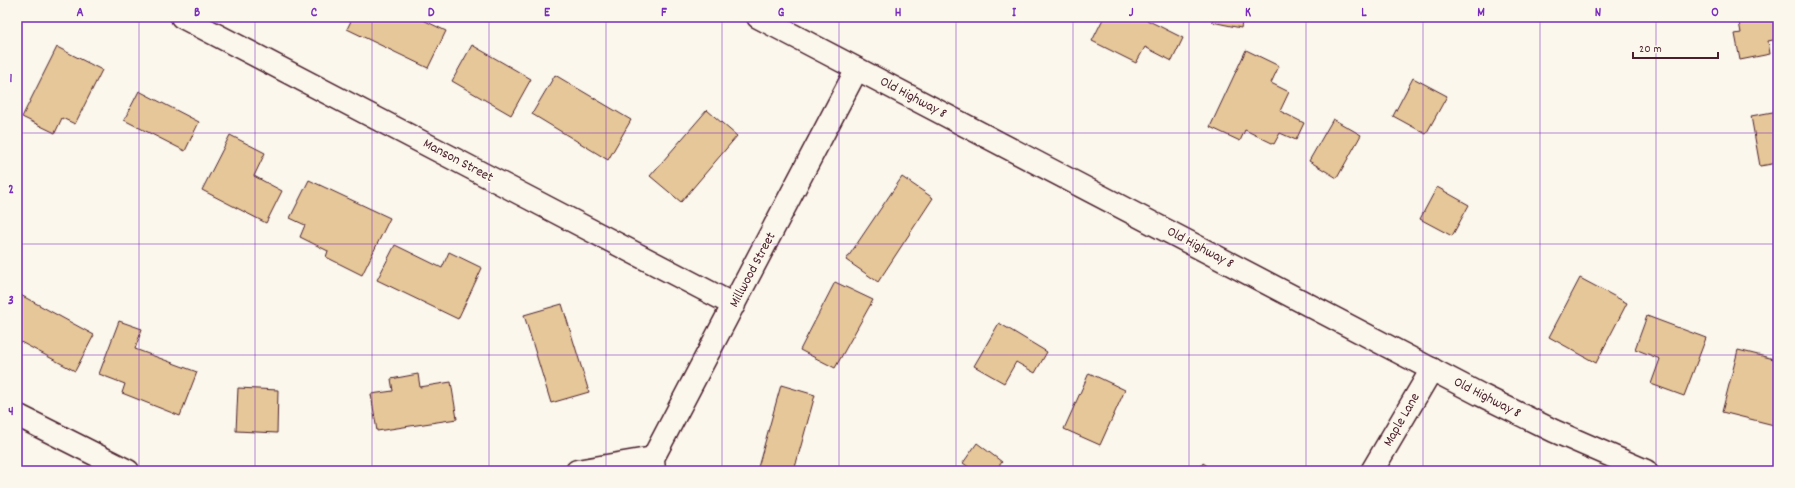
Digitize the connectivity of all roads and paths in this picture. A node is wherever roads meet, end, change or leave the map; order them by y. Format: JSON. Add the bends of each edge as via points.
{"nodes":[{"id":1,"x":182,"y":17,"type":"edge"},
{"id":2,"x":758,"y":17,"type":"edge"},
{"id":3,"x":857,"y":69,"type":"junction"},
{"id":4,"x":734,"y":305,"type":"junction"},
{"id":5,"x":1432,"y":369,"type":"junction"},
{"id":6,"x":17,"y":415,"type":"edge"},
{"id":7,"x":654,"y":464,"type":"edge"},
{"id":8,"x":128,"y":471,"type":"edge"},
{"id":9,"x":577,"y":471,"type":"edge"},
{"id":10,"x":1372,"y":471,"type":"edge"},
{"id":11,"x":1646,"y":471,"type":"edge"}],
"edges":[{"from":1,"to":4,"type":"street","name":"Manson Street"},
{"from":2,"to":3,"type":"street","name":"Old Highway 8"},
{"from":3,"to":4,"type":"street","name":"Millwood Street"},
{"from":3,"to":5,"type":"street","name":"Old Highway 8"},
{"from":4,"to":7,"type":"street","name":"Millwood Street"},
{"from":5,"to":10,"type":"street","name":"Maple Lane"},
{"from":5,"to":11,"type":"street","name":"Old Highway 8","via":[[1554,431]]},
{"from":6,"to":8,"type":"street"},
{"from":7,"to":9,"type":"street"}]}
